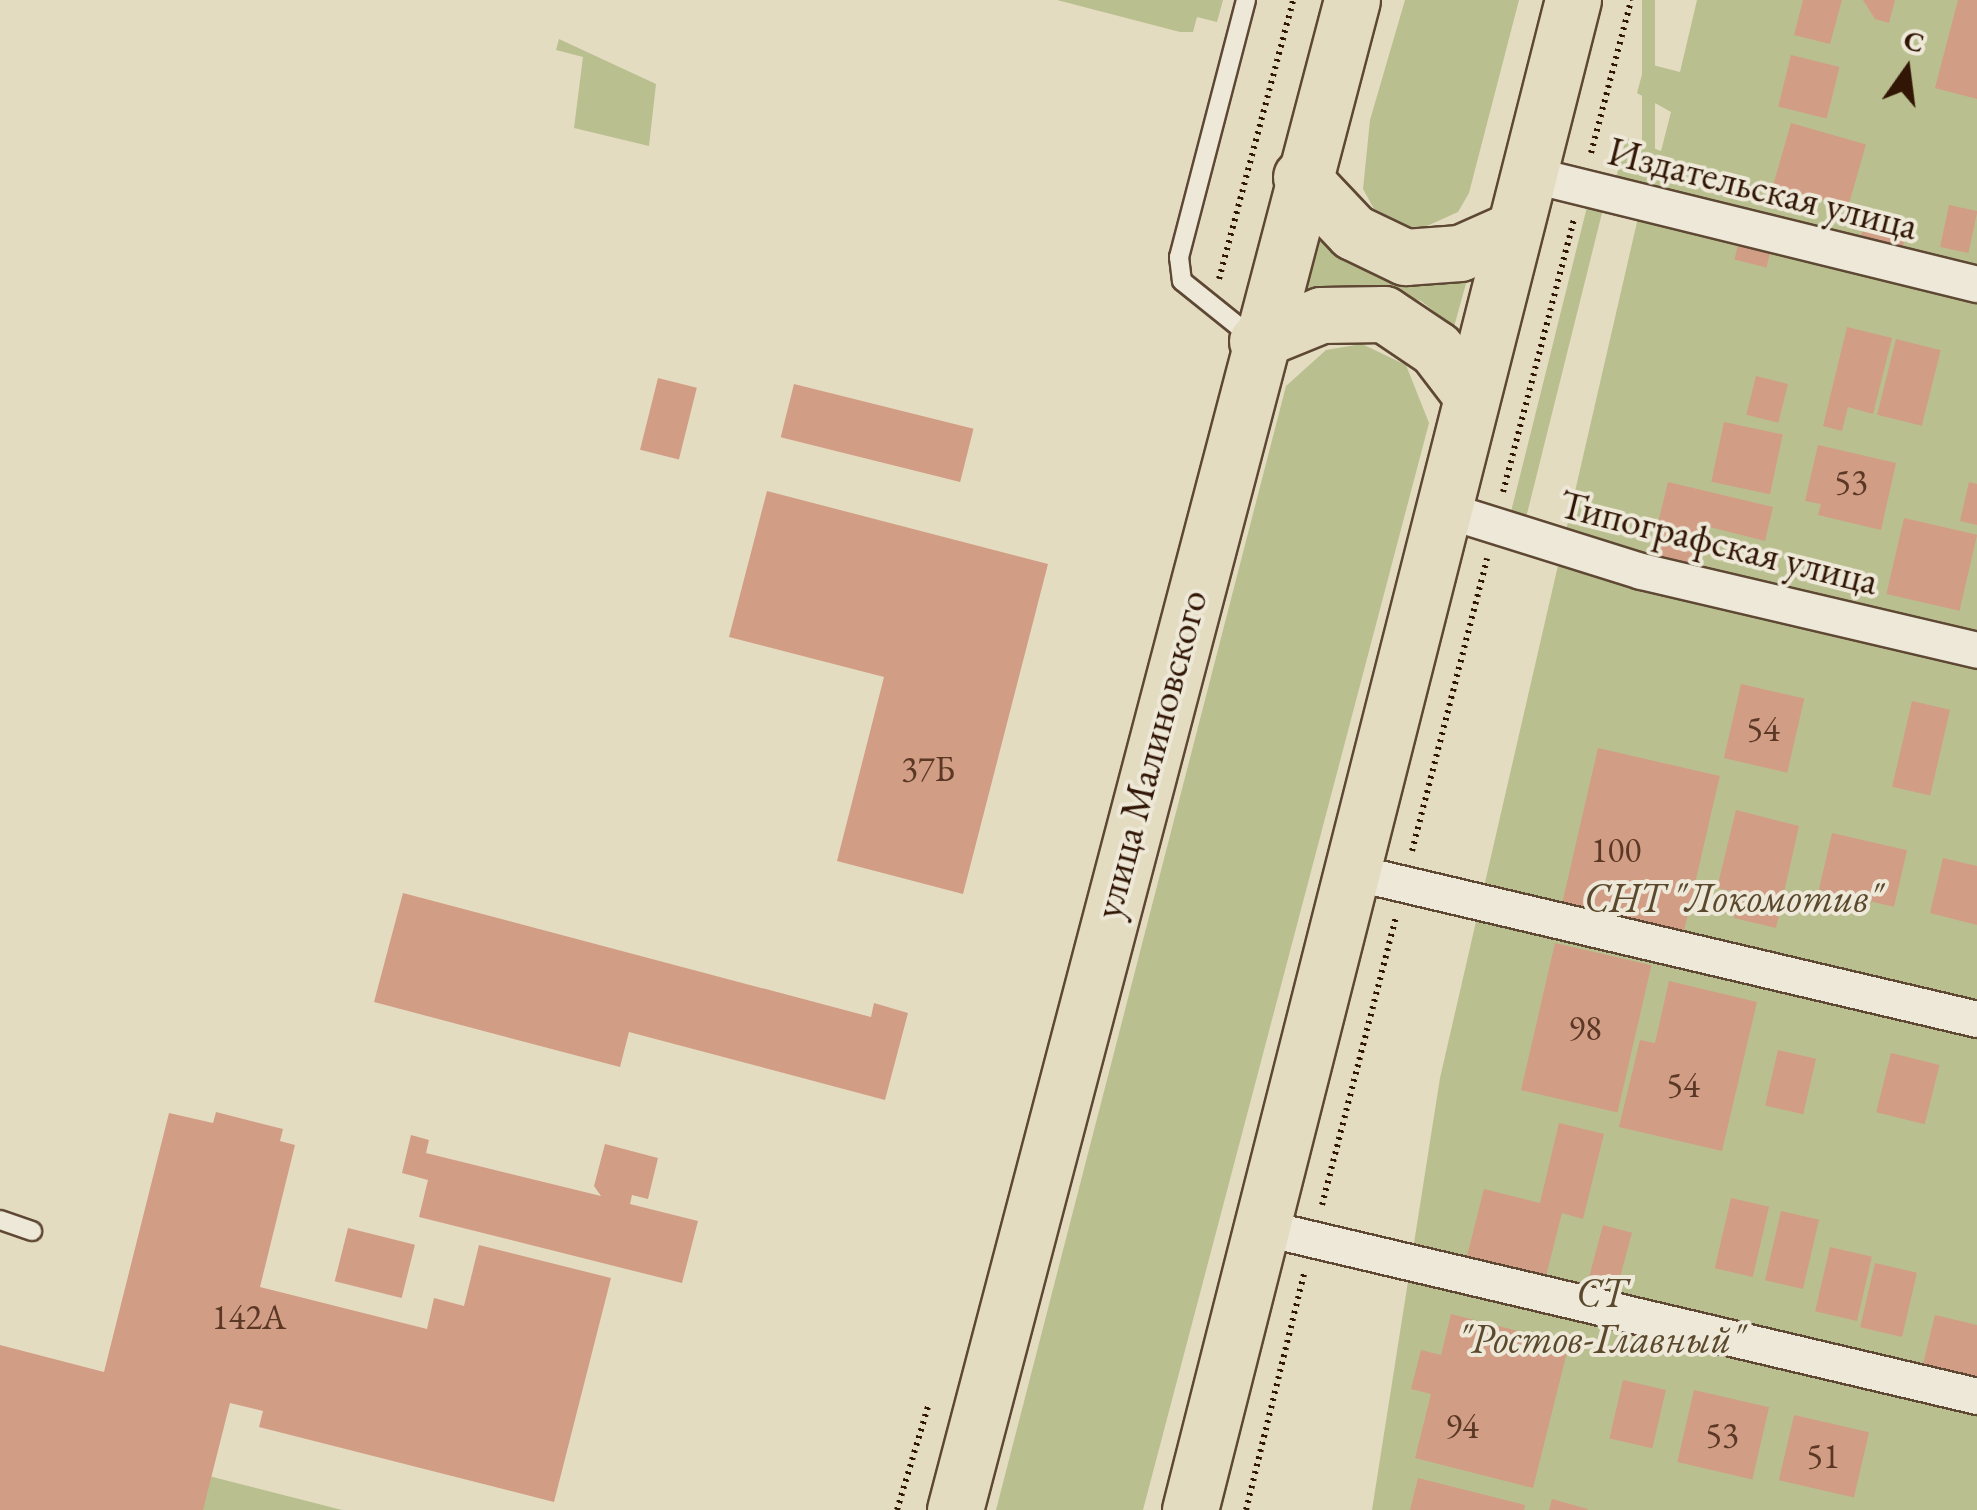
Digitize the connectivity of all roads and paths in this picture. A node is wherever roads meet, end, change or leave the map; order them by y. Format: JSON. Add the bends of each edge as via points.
{"nodes":[{"id":1,"x":1246,"y":0,"type":"edge"},
{"id":2,"x":1293,"y":0,"type":"edge"},
{"id":3,"x":1352,"y":0,"type":"edge"},
{"id":4,"x":1572,"y":0,"type":"edge"},
{"id":5,"x":1631,"y":0,"type":"edge"},
{"id":6,"x":1528,"y":174,"type":"junction"},
{"id":7,"x":1302,"y":177,"type":"junction"},
{"id":8,"x":1582,"y":188,"type":"junction"},
{"id":9,"x":1514,"y":229,"type":"junction"},
{"id":10,"x":1977,"y":284,"type":"edge"},
{"id":11,"x":1212,"y":306,"type":"junction"},
{"id":12,"x":1257,"y":342,"type":"junction"},
{"id":13,"x":1471,"y":396,"type":"junction"},
{"id":14,"x":1443,"y":510,"type":"junction"},
{"id":15,"x":1495,"y":526,"type":"junction"},
{"id":16,"x":1977,"y":650,"type":"edge"},
{"id":17,"x":1349,"y":871,"type":"junction"},
{"id":18,"x":1404,"y":884,"type":"junction"},
{"id":19,"x":1977,"y":1019,"type":"edge"},
{"id":20,"x":0,"y":1220,"type":"edge"},
{"id":21,"x":1261,"y":1226,"type":"junction"},
{"id":22,"x":32,"y":1231,"type":"dead end"},
{"id":23,"x":1313,"y":1238,"type":"junction"},
{"id":24,"x":1977,"y":1396,"type":"edge"},
{"id":25,"x":929,"y":1403,"type":"dead end"},
{"id":26,"x":897,"y":1510,"type":"edge"},
{"id":27,"x":955,"y":1510,"type":"edge"},
{"id":28,"x":1190,"y":1510,"type":"edge"},
{"id":29,"x":1246,"y":1510,"type":"edge"}],
"edges":[{"from":1,"to":11,"type":"lane","via":[[1179,257],[1182,281]]},
{"from":2,"to":11,"type":"path"},
{"from":3,"to":7,"type":"highway","name":"улица Малиновского"},
{"from":4,"to":6,"type":"highway"},
{"from":5,"to":8,"type":"path"},
{"from":6,"to":8,"type":"street","name":"Издательская улица"},
{"from":6,"to":9,"type":"highway"},
{"from":7,"to":9,"type":"highway","via":[[1353,232],[1405,258],[1460,253]]},
{"from":7,"to":12,"type":"highway","name":"улица Малиновского"},
{"from":8,"to":10,"type":"street","name":"Издательская улица"},
{"from":8,"to":15,"type":"path"},
{"from":9,"to":13,"type":"highway"},
{"from":11,"to":12,"type":"lane"},
{"from":12,"to":13,"type":"highway","via":[[1321,315],[1384,314],[1436,349]]},
{"from":12,"to":27,"type":"highway","name":"улица Малиновского"},
{"from":13,"to":14,"type":"highway"},
{"from":14,"to":15,"type":"street","name":"Типографская улица"},
{"from":14,"to":17,"type":"highway"},
{"from":15,"to":16,"type":"street","name":"Типографская улица","via":[[1641,571]]},
{"from":15,"to":18,"type":"path"},
{"from":17,"to":18,"type":"street"},
{"from":17,"to":21,"type":"highway"},
{"from":18,"to":19,"type":"street"},
{"from":18,"to":23,"type":"path"},
{"from":20,"to":22,"type":"lane"},
{"from":21,"to":23,"type":"street"},
{"from":21,"to":28,"type":"highway"},
{"from":23,"to":24,"type":"street"},
{"from":23,"to":29,"type":"path"},
{"from":25,"to":26,"type":"path"}]}
